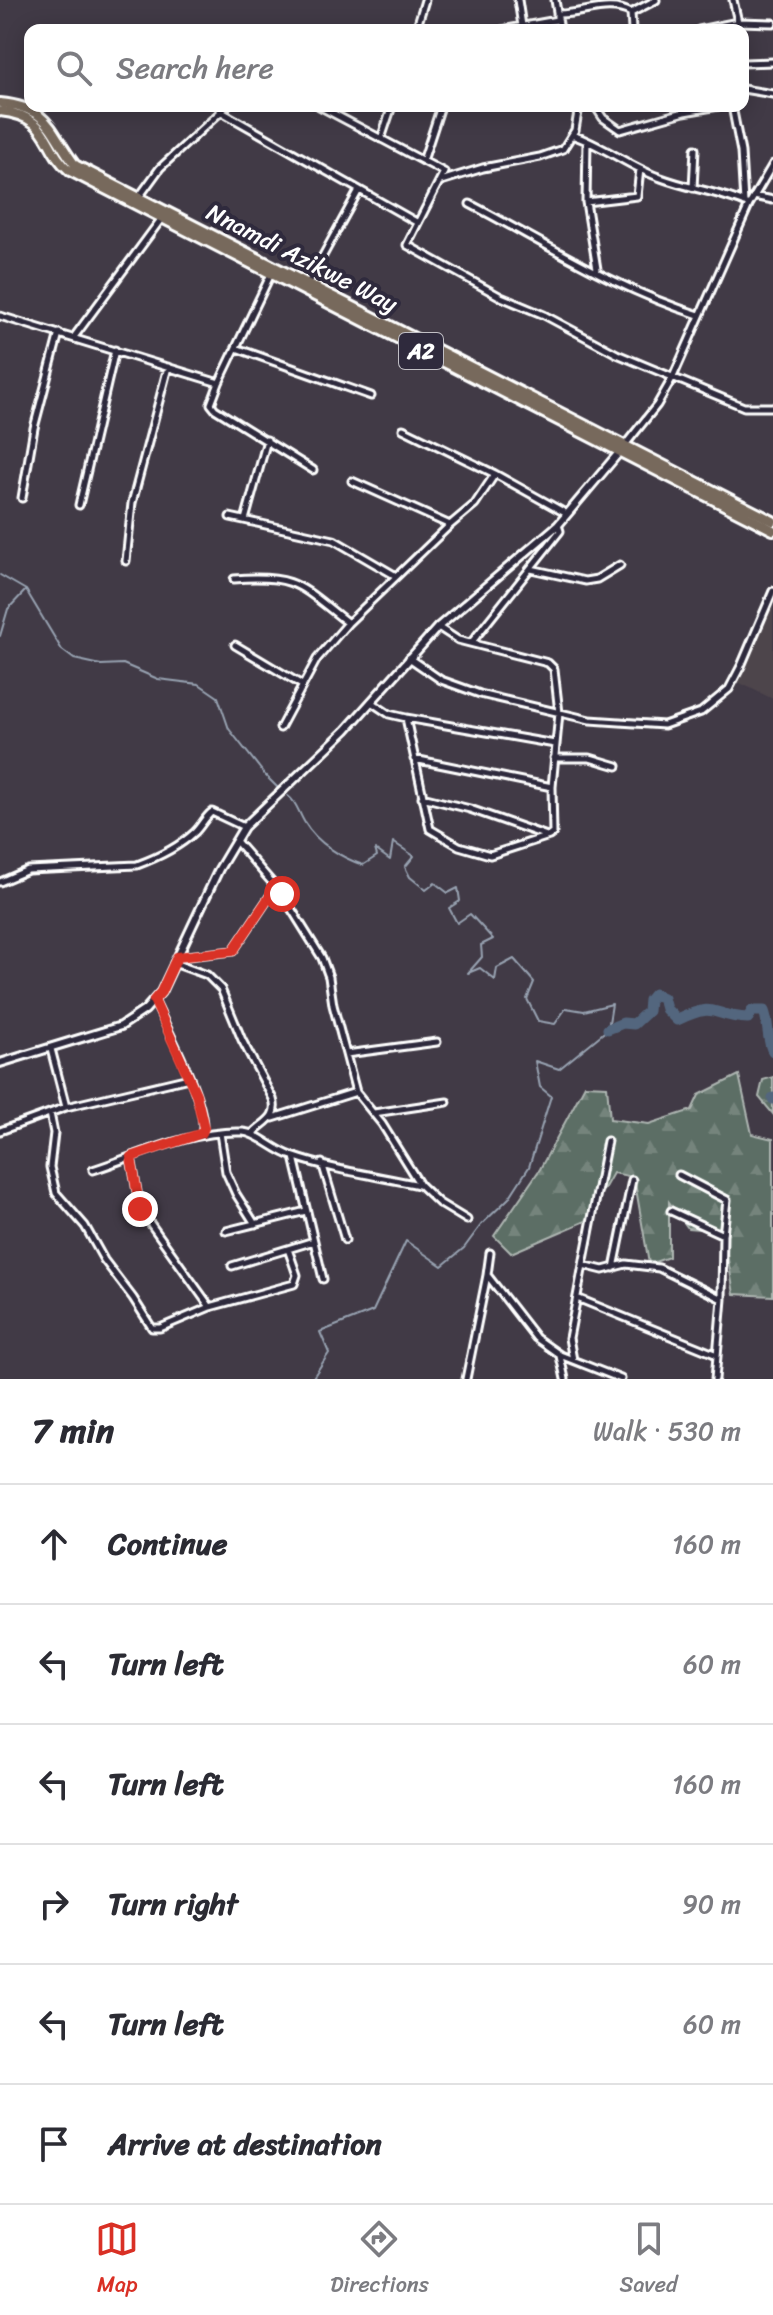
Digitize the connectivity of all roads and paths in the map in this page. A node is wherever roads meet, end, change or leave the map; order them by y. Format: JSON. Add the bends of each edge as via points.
{"nodes":[{"id":1,"x":425,"y":0,"type":"edge"},
{"id":2,"x":518,"y":0,"type":"edge"},
{"id":3,"x":555,"y":0,"type":"edge"},
{"id":4,"x":656,"y":0,"type":"edge"},
{"id":5,"x":733,"y":0,"type":"edge"},
{"id":6,"x":640,"y":3,"type":"edge"},
{"id":7,"x":631,"y":13,"type":"junction"},
{"id":8,"x":557,"y":20,"type":"junction"},
{"id":9,"x":738,"y":22,"type":"junction"},
{"id":10,"x":773,"y":23,"type":"edge"},
{"id":11,"x":418,"y":24,"type":"edge"},
{"id":12,"x":522,"y":24,"type":"edge"},
{"id":13,"x":534,"y":24,"type":"edge"},
{"id":14,"x":558,"y":24,"type":"edge"},
{"id":15,"x":632,"y":24,"type":"edge"},
{"id":16,"x":728,"y":24,"type":"edge"},
{"id":17,"x":773,"y":62,"type":"edge"},
{"id":18,"x":749,"y":63,"type":"edge"},
{"id":19,"x":749,"y":90,"type":"edge"},
{"id":20,"x":773,"y":94,"type":"edge"},
{"id":21,"x":0,"y":103,"type":"edge"},
{"id":22,"x":24,"y":109,"type":"edge"},
{"id":23,"x":0,"y":111,"type":"edge"},
{"id":24,"x":32,"y":112,"type":"edge"},
{"id":25,"x":219,"y":112,"type":"edge"},
{"id":26,"x":222,"y":112,"type":"edge"},
{"id":27,"x":330,"y":112,"type":"edge"},
{"id":28,"x":390,"y":112,"type":"edge"},
{"id":29,"x":439,"y":112,"type":"edge"},
{"id":30,"x":578,"y":112,"type":"edge"},
{"id":31,"x":599,"y":112,"type":"edge"},
{"id":32,"x":684,"y":112,"type":"edge"},
{"id":33,"x":733,"y":112,"type":"edge"},
{"id":34,"x":572,"y":135,"type":"junction"},
{"id":35,"x":381,"y":139,"type":"junction"},
{"id":36,"x":587,"y":140,"type":"junction"},
{"id":37,"x":695,"y":149,"type":"dead end"},
{"id":38,"x":423,"y":161,"type":"junction"},
{"id":39,"x":773,"y":164,"type":"edge"},
{"id":40,"x":640,"y":169,"type":"junction"},
{"id":41,"x":441,"y":181,"type":"junction"},
{"id":42,"x":693,"y":189,"type":"junction"},
{"id":43,"x":359,"y":190,"type":"junction"},
{"id":44,"x":754,"y":196,"type":"junction"},
{"id":45,"x":139,"y":197,"type":"junction"},
{"id":46,"x":773,"y":200,"type":"edge"},
{"id":47,"x":586,"y":202,"type":"junction"},
{"id":48,"x":470,"y":204,"type":"dead end"},
{"id":49,"x":747,"y":204,"type":"junction"},
{"id":50,"x":162,"y":218,"type":"junction"},
{"id":51,"x":418,"y":223,"type":"junction"},
{"id":52,"x":597,"y":270,"type":"junction"},
{"id":53,"x":271,"y":274,"type":"junction"},
{"id":54,"x":308,"y":284,"type":"junction"},
{"id":55,"x":699,"y":315,"type":"junction"},
{"id":56,"x":1,"y":316,"type":"edge"},
{"id":57,"x":0,"y":325,"type":"edge"},
{"id":58,"x":59,"y":333,"type":"junction"},
{"id":59,"x":74,"y":337,"type":"junction"},
{"id":60,"x":236,"y":348,"type":"junction"},
{"id":61,"x":115,"y":350,"type":"junction"},
{"id":62,"x":168,"y":367,"type":"junction"},
{"id":63,"x":673,"y":377,"type":"junction"},
{"id":64,"x":219,"y":383,"type":"junction"},
{"id":65,"x":371,"y":396,"type":"dead end"},
{"id":66,"x":773,"y":407,"type":"edge"},
{"id":67,"x":403,"y":429,"type":"dead end"},
{"id":68,"x":267,"y":440,"type":"junction"},
{"id":69,"x":622,"y":449,"type":"junction"},
{"id":70,"x":313,"y":470,"type":"dead end"},
{"id":71,"x":495,"y":474,"type":"junction"},
{"id":72,"x":352,"y":481,"type":"dead end"},
{"id":73,"x":22,"y":498,"type":"dead end"},
{"id":74,"x":79,"y":505,"type":"dead end"},
{"id":75,"x":567,"y":514,"type":"junction"},
{"id":76,"x":230,"y":517,"type":"dead end"},
{"id":77,"x":245,"y":520,"type":"junction"},
{"id":78,"x":773,"y":521,"type":"edge"},
{"id":79,"x":450,"y":525,"type":"junction"},
{"id":80,"x":558,"y":525,"type":"junction"},
{"id":81,"x":773,"y":530,"type":"edge"},
{"id":82,"x":126,"y":561,"type":"dead end"},
{"id":83,"x":620,"y":565,"type":"dead end"},
{"id":84,"x":531,"y":569,"type":"junction"},
{"id":85,"x":396,"y":576,"type":"junction"},
{"id":86,"x":234,"y":579,"type":"dead end"},
{"id":87,"x":773,"y":591,"type":"edge"},
{"id":88,"x":348,"y":623,"type":"junction"},
{"id":89,"x":438,"y":627,"type":"junction"},
{"id":90,"x":471,"y":643,"type":"junction"},
{"id":91,"x":235,"y":645,"type":"dead end"},
{"id":92,"x":409,"y":658,"type":"junction"},
{"id":93,"x":302,"y":685,"type":"junction"},
{"id":94,"x":371,"y":702,"type":"junction"},
{"id":95,"x":559,"y":713,"type":"junction"},
{"id":96,"x":406,"y":718,"type":"junction"},
{"id":97,"x":280,"y":728,"type":"dead end"},
{"id":98,"x":555,"y":744,"type":"junction"},
{"id":99,"x":554,"y":758,"type":"junction"},
{"id":100,"x":414,"y":759,"type":"junction"},
{"id":101,"x":617,"y":766,"type":"dead end"},
{"id":102,"x":552,"y":787,"type":"junction"},
{"id":103,"x":422,"y":797,"type":"junction"},
{"id":104,"x":244,"y":827,"type":"junction"},
{"id":105,"x":549,"y":836,"type":"junction"},
{"id":106,"x":236,"y":841,"type":"junction"},
{"id":107,"x":0,"y":882,"type":"edge"},
{"id":108,"x":276,"y":887,"type":"junction"},
{"id":109,"x":175,"y":960,"type":"junction"},
{"id":110,"x":154,"y":1000,"type":"junction"},
{"id":111,"x":437,"y":1042,"type":"dead end"},
{"id":112,"x":51,"y":1049,"type":"junction"},
{"id":113,"x":346,"y":1054,"type":"junction"},
{"id":114,"x":0,"y":1063,"type":"edge"},
{"id":115,"x":189,"y":1078,"type":"junction"},
{"id":116,"x":356,"y":1092,"type":"junction"},
{"id":117,"x":447,"y":1102,"type":"dead end"},
{"id":118,"x":66,"y":1107,"type":"junction"},
{"id":119,"x":50,"y":1113,"type":"junction"},
{"id":120,"x":373,"y":1113,"type":"junction"},
{"id":121,"x":271,"y":1119,"type":"junction"},
{"id":122,"x":0,"y":1131,"type":"edge"},
{"id":123,"x":202,"y":1133,"type":"junction"},
{"id":124,"x":220,"y":1133,"type":"junction"},
{"id":125,"x":253,"y":1133,"type":"junction"},
{"id":126,"x":607,"y":1141,"type":"dead end"},
{"id":127,"x":131,"y":1157,"type":"junction"},
{"id":128,"x":294,"y":1157,"type":"junction"},
{"id":129,"x":322,"y":1163,"type":"junction"},
{"id":130,"x":93,"y":1170,"type":"dead end"},
{"id":131,"x":679,"y":1175,"type":"dead end"},
{"id":132,"x":632,"y":1180,"type":"dead end"},
{"id":133,"x":420,"y":1185,"type":"junction"},
{"id":134,"x":307,"y":1211,"type":"junction"},
{"id":135,"x":671,"y":1211,"type":"dead end"},
{"id":136,"x":467,"y":1220,"type":"dead end"},
{"id":137,"x":255,"y":1224,"type":"junction"},
{"id":138,"x":226,"y":1231,"type":"dead end"},
{"id":139,"x":723,"y":1235,"type":"junction"},
{"id":140,"x":345,"y":1240,"type":"dead end"},
{"id":141,"x":314,"y":1241,"type":"junction"},
{"id":142,"x":288,"y":1249,"type":"junction"},
{"id":143,"x":490,"y":1253,"type":"dead end"},
{"id":144,"x":583,"y":1265,"type":"junction"},
{"id":145,"x":232,"y":1266,"type":"dead end"},
{"id":146,"x":614,"y":1269,"type":"junction"},
{"id":147,"x":487,"y":1275,"type":"junction"},
{"id":148,"x":323,"y":1279,"type":"dead end"},
{"id":149,"x":577,"y":1298,"type":"junction"},
{"id":150,"x":722,"y":1299,"type":"junction"},
{"id":151,"x":210,"y":1307,"type":"junction"},
{"id":152,"x":560,"y":1355,"type":"junction"},
{"id":153,"x":717,"y":1355,"type":"junction"},
{"id":154,"x":573,"y":1360,"type":"junction"},
{"id":155,"x":466,"y":1379,"type":"edge"},
{"id":156,"x":565,"y":1379,"type":"edge"},
{"id":157,"x":621,"y":1379,"type":"edge"},
{"id":158,"x":715,"y":1379,"type":"edge"}],
"edges":[{"from":1,"to":11,"type":"street"},
{"from":2,"to":12,"type":"street"},
{"from":3,"to":8,"type":"street"},
{"from":4,"to":6,"type":"street"},
{"from":5,"to":9,"type":"street"},
{"from":6,"to":7,"type":"street"},
{"from":7,"to":8,"type":"street","via":[[612,7],[557,14]]},
{"from":7,"to":15,"type":"street"},
{"from":8,"to":13,"type":"street"},
{"from":8,"to":14,"type":"street"},
{"from":9,"to":10,"type":"street"},
{"from":9,"to":16,"type":"street"},
{"from":17,"to":18,"type":"street"},
{"from":19,"to":20,"type":"street"},
{"from":21,"to":22,"type":"highway","name":"Nnamdi Azikwe Way","number":"A2"},
{"from":23,"to":50,"type":"highway","name":"Nnamdi Azikwe Way","number":"A2","via":[[41,129],[70,171]]},
{"from":24,"to":45,"type":"highway","name":"Nnamdi Azikwe Way","number":"A2","via":[[55,131],[75,165]]},
{"from":25,"to":45,"type":"street","via":[[160,168]]},
{"from":26,"to":43,"type":"street"},
{"from":27,"to":35,"type":"street"},
{"from":28,"to":35,"type":"street"},
{"from":29,"to":38,"type":"street"},
{"from":30,"to":34,"type":"street"},
{"from":31,"to":32,"type":"street","via":[[620,130]]},
{"from":33,"to":49,"type":"street"},
{"from":34,"to":36,"type":"street"},
{"from":34,"to":41,"type":"street","via":[[563,149]]},
{"from":35,"to":38,"type":"street"},
{"from":36,"to":40,"type":"street"},
{"from":36,"to":47,"type":"street"},
{"from":37,"to":42,"type":"street"},
{"from":38,"to":41,"type":"street","via":[[444,172]]},
{"from":39,"to":44,"type":"street"},
{"from":40,"to":42,"type":"street"},
{"from":40,"to":47,"type":"street","via":[[637,196]]},
{"from":41,"to":51,"type":"street"},
{"from":42,"to":49,"type":"street"},
{"from":43,"to":51,"type":"street"},
{"from":43,"to":54,"type":"street"},
{"from":44,"to":46,"type":"street"},
{"from":44,"to":49,"type":"street"},
{"from":45,"to":54,"type":"highway","name":"Nnamdi Azikwe Way","number":"A2"},
{"from":47,"to":52,"type":"street"},
{"from":48,"to":52,"type":"street"},
{"from":49,"to":55,"type":"street"},
{"from":50,"to":53,"type":"highway","name":"Nnamdi Azikwe Way","number":"A2"},
{"from":50,"to":59,"type":"street"},
{"from":51,"to":63,"type":"street","via":[[407,245],[501,297]]},
{"from":52,"to":55,"type":"street","via":[[660,303]]},
{"from":53,"to":60,"type":"street"},
{"from":53,"to":69,"type":"highway","name":"Nnamdi Azikwe Way","number":"A2"},
{"from":54,"to":69,"type":"highway","name":"Nnamdi Azikwe Way","number":"A2"},
{"from":55,"to":63,"type":"street"},
{"from":56,"to":57,"type":"street"},
{"from":56,"to":58,"type":"street"},
{"from":58,"to":59,"type":"street"},
{"from":58,"to":73,"type":"street"},
{"from":59,"to":61,"type":"street"},
{"from":60,"to":64,"type":"street"},
{"from":60,"to":65,"type":"street"},
{"from":61,"to":62,"type":"street"},
{"from":61,"to":74,"type":"street"},
{"from":62,"to":64,"type":"street"},
{"from":62,"to":82,"type":"street","via":[[132,503]]},
{"from":63,"to":66,"type":"street","via":[[744,407]]},
{"from":63,"to":69,"type":"street"},
{"from":64,"to":68,"type":"street","via":[[211,400],[215,409]]},
{"from":67,"to":71,"type":"street"},
{"from":68,"to":70,"type":"street"},
{"from":68,"to":77,"type":"street"},
{"from":69,"to":75,"type":"street"},
{"from":69,"to":78,"type":"highway","name":"Nnamdi Azikwe Way","number":"A2"},
{"from":69,"to":81,"type":"highway","name":"Nnamdi Azikwe Way","number":"A2"},
{"from":71,"to":75,"type":"street"},
{"from":71,"to":79,"type":"street","via":[[475,504]]},
{"from":72,"to":79,"type":"street"},
{"from":75,"to":80,"type":"street"},
{"from":76,"to":77,"type":"street"},
{"from":77,"to":85,"type":"street","via":[[334,540]]},
{"from":79,"to":85,"type":"street"},
{"from":80,"to":84,"type":"street","via":[[560,531]]},
{"from":80,"to":89,"type":"street"},
{"from":83,"to":84,"type":"street","via":[[585,581]]},
{"from":84,"to":90,"type":"street"},
{"from":85,"to":88,"type":"street"},
{"from":86,"to":88,"type":"street","via":[[291,581]]},
{"from":87,"to":95,"type":"street","via":[[735,679],[701,712],[664,725]]},
{"from":88,"to":93,"type":"street"},
{"from":89,"to":90,"type":"street"},
{"from":89,"to":92,"type":"street"},
{"from":90,"to":95,"type":"street","via":[[552,665]]},
{"from":91,"to":93,"type":"street"},
{"from":92,"to":94,"type":"street"},
{"from":92,"to":95,"type":"street","via":[[454,687]]},
{"from":93,"to":97,"type":"street"},
{"from":94,"to":96,"type":"street"},
{"from":94,"to":104,"type":"street"},
{"from":95,"to":98,"type":"street"},
{"from":96,"to":98,"type":"street"},
{"from":96,"to":100,"type":"street"},
{"from":98,"to":99,"type":"street"},
{"from":99,"to":101,"type":"street","via":[[590,758]]},
{"from":99,"to":102,"type":"street"},
{"from":100,"to":102,"type":"street"},
{"from":100,"to":103,"type":"street"},
{"from":102,"to":105,"type":"street"},
{"from":103,"to":105,"type":"street"},
{"from":103,"to":105,"type":"street","via":[[430,829],[481,854]]},
{"from":104,"to":106,"type":"street"},
{"from":104,"to":107,"type":"street","via":[[212,812],[194,834],[137,865],[28,870]]},
{"from":106,"to":108,"type":"street"},
{"from":106,"to":109,"type":"street"},
{"from":108,"to":109,"type":"street","via":[[233,951]]},
{"from":108,"to":113,"type":"street","via":[[326,967]]},
{"from":109,"to":110,"type":"street"},
{"from":109,"to":121,"type":"street","via":[[207,975],[221,989],[273,1099]]},
{"from":110,"to":112,"type":"street","via":[[121,1026]]},
{"from":110,"to":115,"type":"street"},
{"from":111,"to":113,"type":"street"},
{"from":112,"to":114,"type":"street"},
{"from":112,"to":118,"type":"street"},
{"from":113,"to":116,"type":"street"},
{"from":115,"to":118,"type":"street"},
{"from":115,"to":123,"type":"street","via":[[202,1114]]},
{"from":116,"to":120,"type":"street"},
{"from":116,"to":121,"type":"street"},
{"from":117,"to":120,"type":"street"},
{"from":118,"to":119,"type":"street"},
{"from":119,"to":122,"type":"street"},
{"from":119,"to":151,"type":"street","via":[[50,1167],[56,1193],[85,1226],[152,1328]]},
{"from":120,"to":133,"type":"street"},
{"from":121,"to":125,"type":"street"},
{"from":123,"to":124,"type":"street"},
{"from":123,"to":127,"type":"street"},
{"from":124,"to":125,"type":"street"},
{"from":124,"to":137,"type":"street","via":[[226,1172]]},
{"from":125,"to":128,"type":"street"},
{"from":126,"to":144,"type":"street"},
{"from":127,"to":130,"type":"street"},
{"from":127,"to":151,"type":"street","via":[[140,1209]]},
{"from":128,"to":129,"type":"street"},
{"from":128,"to":134,"type":"street"},
{"from":129,"to":133,"type":"street"},
{"from":129,"to":140,"type":"street"},
{"from":131,"to":139,"type":"street","via":[[727,1200]]},
{"from":132,"to":146,"type":"street"},
{"from":133,"to":136,"type":"street"},
{"from":134,"to":137,"type":"street"},
{"from":134,"to":141,"type":"street"},
{"from":135,"to":139,"type":"street"},
{"from":137,"to":138,"type":"street"},
{"from":139,"to":150,"type":"street"},
{"from":141,"to":142,"type":"street"},
{"from":141,"to":148,"type":"street"},
{"from":142,"to":145,"type":"street"},
{"from":142,"to":151,"type":"street","via":[[297,1275],[294,1284]]},
{"from":143,"to":147,"type":"street"},
{"from":144,"to":146,"type":"street"},
{"from":144,"to":149,"type":"street"},
{"from":146,"to":150,"type":"street","via":[[626,1264],[659,1268]]},
{"from":147,"to":152,"type":"street","via":[[536,1338]]},
{"from":147,"to":155,"type":"street"},
{"from":149,"to":153,"type":"street"},
{"from":149,"to":154,"type":"street","via":[[569,1338]]},
{"from":150,"to":153,"type":"street"},
{"from":152,"to":154,"type":"street"},
{"from":152,"to":156,"type":"street"},
{"from":153,"to":158,"type":"street"},
{"from":154,"to":157,"type":"street"}]}
